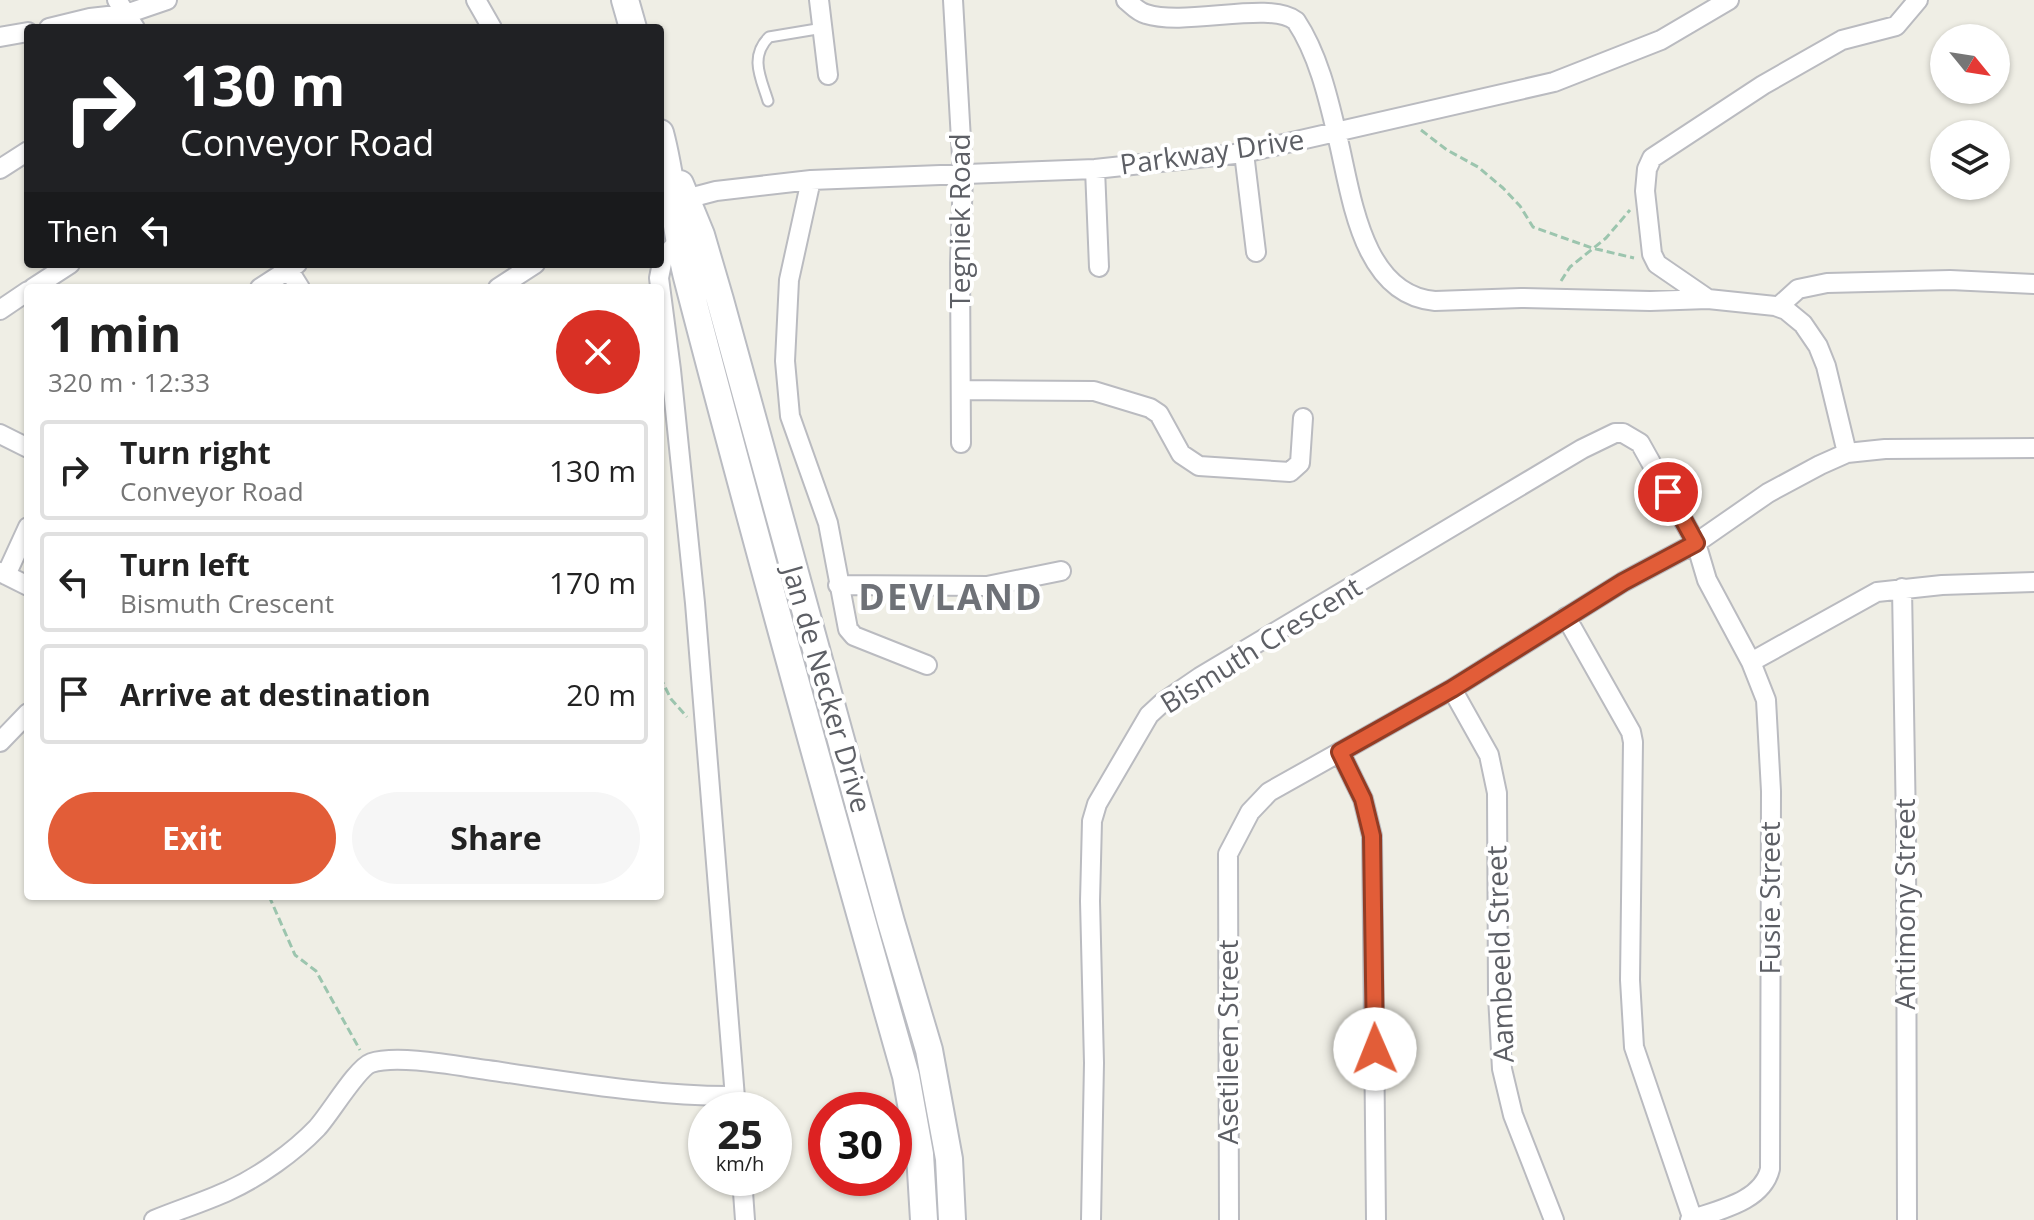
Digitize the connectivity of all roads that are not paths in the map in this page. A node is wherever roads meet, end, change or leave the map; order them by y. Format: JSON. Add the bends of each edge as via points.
{"nodes":[{"id":1,"x":167,"y":0,"type":"edge"},
{"id":2,"x":476,"y":0,"type":"edge"},
{"id":3,"x":625,"y":0,"type":"edge"},
{"id":4,"x":819,"y":0,"type":"edge"},
{"id":5,"x":953,"y":0,"type":"edge"},
{"id":6,"x":1126,"y":0,"type":"edge"},
{"id":7,"x":1729,"y":0,"type":"edge"},
{"id":8,"x":1918,"y":0,"type":"edge"},
{"id":9,"x":126,"y":14,"type":"edge"},
{"id":10,"x":65,"y":24,"type":"edge"},
{"id":11,"x":490,"y":24,"type":"edge"},
{"id":12,"x":632,"y":24,"type":"edge"},
{"id":13,"x":823,"y":28,"type":"junction"},
{"id":14,"x":24,"y":33,"type":"edge"},
{"id":15,"x":0,"y":37,"type":"edge"},
{"id":16,"x":828,"y":75,"type":"dead end"},
{"id":17,"x":768,"y":101,"type":"dead end"},
{"id":18,"x":1337,"y":133,"type":"junction"},
{"id":19,"x":664,"y":148,"type":"edge"},
{"id":20,"x":1244,"y":153,"type":"junction"},
{"id":21,"x":24,"y":154,"type":"edge"},
{"id":22,"x":0,"y":169,"type":"edge"},
{"id":23,"x":1095,"y":169,"type":"junction"},
{"id":24,"x":963,"y":175,"type":"junction"},
{"id":25,"x":811,"y":180,"type":"junction"},
{"id":26,"x":680,"y":201,"type":"junction"},
{"id":27,"x":679,"y":241,"type":"junction"},
{"id":28,"x":1256,"y":252,"type":"dead end"},
{"id":29,"x":664,"y":257,"type":"edge"},
{"id":30,"x":1099,"y":267,"type":"dead end"},
{"id":31,"x":64,"y":268,"type":"edge"},
{"id":32,"x":287,"y":268,"type":"edge"},
{"id":33,"x":529,"y":268,"type":"edge"},
{"id":34,"x":39,"y":284,"type":"edge"},
{"id":35,"x":265,"y":284,"type":"edge"},
{"id":36,"x":504,"y":284,"type":"edge"},
{"id":37,"x":2034,"y":284,"type":"edge"},
{"id":38,"x":24,"y":294,"type":"edge"},
{"id":39,"x":1708,"y":299,"type":"junction"},
{"id":40,"x":1778,"y":307,"type":"junction"},
{"id":41,"x":0,"y":310,"type":"edge"},
{"id":42,"x":664,"y":320,"type":"edge"},
{"id":43,"x":962,"y":390,"type":"junction"},
{"id":44,"x":1303,"y":418,"type":"dead end"},
{"id":45,"x":0,"y":434,"type":"edge"},
{"id":46,"x":961,"y":443,"type":"dead end"},
{"id":47,"x":24,"y":446,"type":"edge"},
{"id":48,"x":2034,"y":448,"type":"edge"},
{"id":49,"x":1847,"y":453,"type":"junction"},
{"id":50,"x":24,"y":535,"type":"edge"},
{"id":51,"x":1696,"y":543,"type":"junction"},
{"id":52,"x":1061,"y":571,"type":"dead end"},
{"id":53,"x":3,"y":574,"type":"edge"},
{"id":54,"x":2034,"y":582,"type":"edge"},
{"id":55,"x":24,"y":584,"type":"edge"},
{"id":56,"x":838,"y":585,"type":"junction"},
{"id":57,"x":1902,"y":588,"type":"junction"},
{"id":58,"x":1566,"y":617,"type":"junction"},
{"id":59,"x":1751,"y":662,"type":"junction"},
{"id":60,"x":927,"y":665,"type":"dead end"},
{"id":61,"x":1452,"y":689,"type":"junction"},
{"id":62,"x":24,"y":717,"type":"edge"},
{"id":63,"x":0,"y":742,"type":"edge"},
{"id":64,"x":1340,"y":752,"type":"junction"},
{"id":65,"x":735,"y":1092,"type":"edge"},
{"id":66,"x":688,"y":1093,"type":"edge"},
{"id":67,"x":743,"y":1196,"type":"edge"},
{"id":68,"x":154,"y":1220,"type":"edge"},
{"id":69,"x":745,"y":1220,"type":"edge"},
{"id":70,"x":924,"y":1220,"type":"edge"},
{"id":71,"x":952,"y":1220,"type":"edge"},
{"id":72,"x":1091,"y":1220,"type":"edge"},
{"id":73,"x":1229,"y":1220,"type":"edge"},
{"id":74,"x":1376,"y":1220,"type":"edge"},
{"id":75,"x":1554,"y":1220,"type":"edge"},
{"id":76,"x":1692,"y":1220,"type":"edge"},
{"id":77,"x":1907,"y":1220,"type":"edge"}],
"edges":[{"from":1,"to":9,"type":"street"},
{"from":2,"to":11,"type":"street"},
{"from":3,"to":12,"type":"main road"},
{"from":4,"to":13,"type":"street"},
{"from":5,"to":24,"type":"street","name":"Tegniek Road"},
{"from":6,"to":18,"type":"street","via":[[1151,15],[1260,5],[1284,8],[1310,47]]},
{"from":7,"to":18,"type":"street","name":"Parkway Drive","via":[[1661,40],[1554,82]]},
{"from":8,"to":39,"type":"street","via":[[1896,26],[1842,40],[1656,154],[1647,169],[1645,191],[1652,254],[1657,264]]},
{"from":9,"to":10,"type":"street"},
{"from":13,"to":16,"type":"street"},
{"from":13,"to":17,"type":"lane","via":[[764,41],[756,64]]},
{"from":14,"to":15,"type":"street"},
{"from":18,"to":20,"type":"street","name":"Parkway Drive"},
{"from":18,"to":39,"type":"street","via":[[1365,245],[1394,283],[1423,300]]},
{"from":19,"to":26,"type":"main road","name":"Jan de Necker Drive"},
{"from":20,"to":23,"type":"street","name":"Parkway Drive"},
{"from":20,"to":28,"type":"street"},
{"from":21,"to":22,"type":"street"},
{"from":23,"to":24,"type":"street","name":"Parkway Drive"},
{"from":23,"to":30,"type":"street"},
{"from":24,"to":25,"type":"street","name":"Parkway Drive"},
{"from":24,"to":43,"type":"street","name":"Tegniek Road"},
{"from":25,"to":26,"type":"street","name":"Parkway Drive","via":[[716,191]]},
{"from":25,"to":56,"type":"street","via":[[789,280],[785,361],[790,416],[828,523]]},
{"from":26,"to":27,"type":"main road","name":"Jan de Necker Drive"},
{"from":26,"to":71,"type":"main road","name":"Jan de Necker Drive","via":[[720,300],[929,1050],[949,1159]]},
{"from":27,"to":29,"type":"street"},
{"from":27,"to":70,"type":"main road","name":"Jan de Necker Drive","via":[[906,1076],[920,1154]]},
{"from":31,"to":34,"type":"street"},
{"from":32,"to":35,"type":"street"},
{"from":33,"to":36,"type":"street"},
{"from":37,"to":40,"type":"street","via":[[1827,283],[1798,289]]},
{"from":38,"to":41,"type":"street"},
{"from":39,"to":40,"type":"street"},
{"from":40,"to":49,"type":"street","via":[[1803,324],[1818,346]]},
{"from":42,"to":65,"type":"street"},
{"from":43,"to":44,"type":"street","via":[[1094,391],[1150,408],[1159,414],[1181,454],[1199,466],[1290,472],[1300,463]]},
{"from":43,"to":46,"type":"street","name":"Tegniek Road"},
{"from":45,"to":47,"type":"street"},
{"from":48,"to":49,"type":"street"},
{"from":49,"to":51,"type":"street","via":[[1768,493]]},
{"from":50,"to":53,"type":"street"},
{"from":51,"to":58,"type":"street"},
{"from":51,"to":59,"type":"street","name":"Fusie Street","via":[[1707,580]]},
{"from":51,"to":72,"type":"street","name":"Bismuth Crescent","via":[[1640,443],[1615,433],[1212,669],[1149,715],[1092,821]]},
{"from":52,"to":56,"type":"street","via":[[987,586]]},
{"from":53,"to":55,"type":"street"},
{"from":54,"to":57,"type":"street"},
{"from":56,"to":60,"type":"street","via":[[854,636]]},
{"from":57,"to":59,"type":"street","via":[[1858,601]]},
{"from":57,"to":77,"type":"street","name":"Antimony Street"},
{"from":58,"to":61,"type":"street"},
{"from":58,"to":76,"type":"street","via":[[1631,732],[1634,1047]]},
{"from":59,"to":76,"type":"street","name":"Fusie Street","via":[[1766,700],[1771,791],[1770,1169],[1752,1195]]},
{"from":61,"to":64,"type":"street"},
{"from":61,"to":75,"type":"street","name":"Aambeeld Street","via":[[1493,768],[1502,1069],[1513,1115]]},
{"from":62,"to":63,"type":"street"},
{"from":64,"to":73,"type":"street","name":"Asetileen Street","via":[[1269,792],[1250,812],[1228,854]]},
{"from":64,"to":74,"type":"street","via":[[1363,799],[1372,836]]},
{"from":66,"to":68,"type":"street","via":[[382,1060],[367,1064],[306,1139],[230,1190]]},
{"from":67,"to":69,"type":"street"}]}
